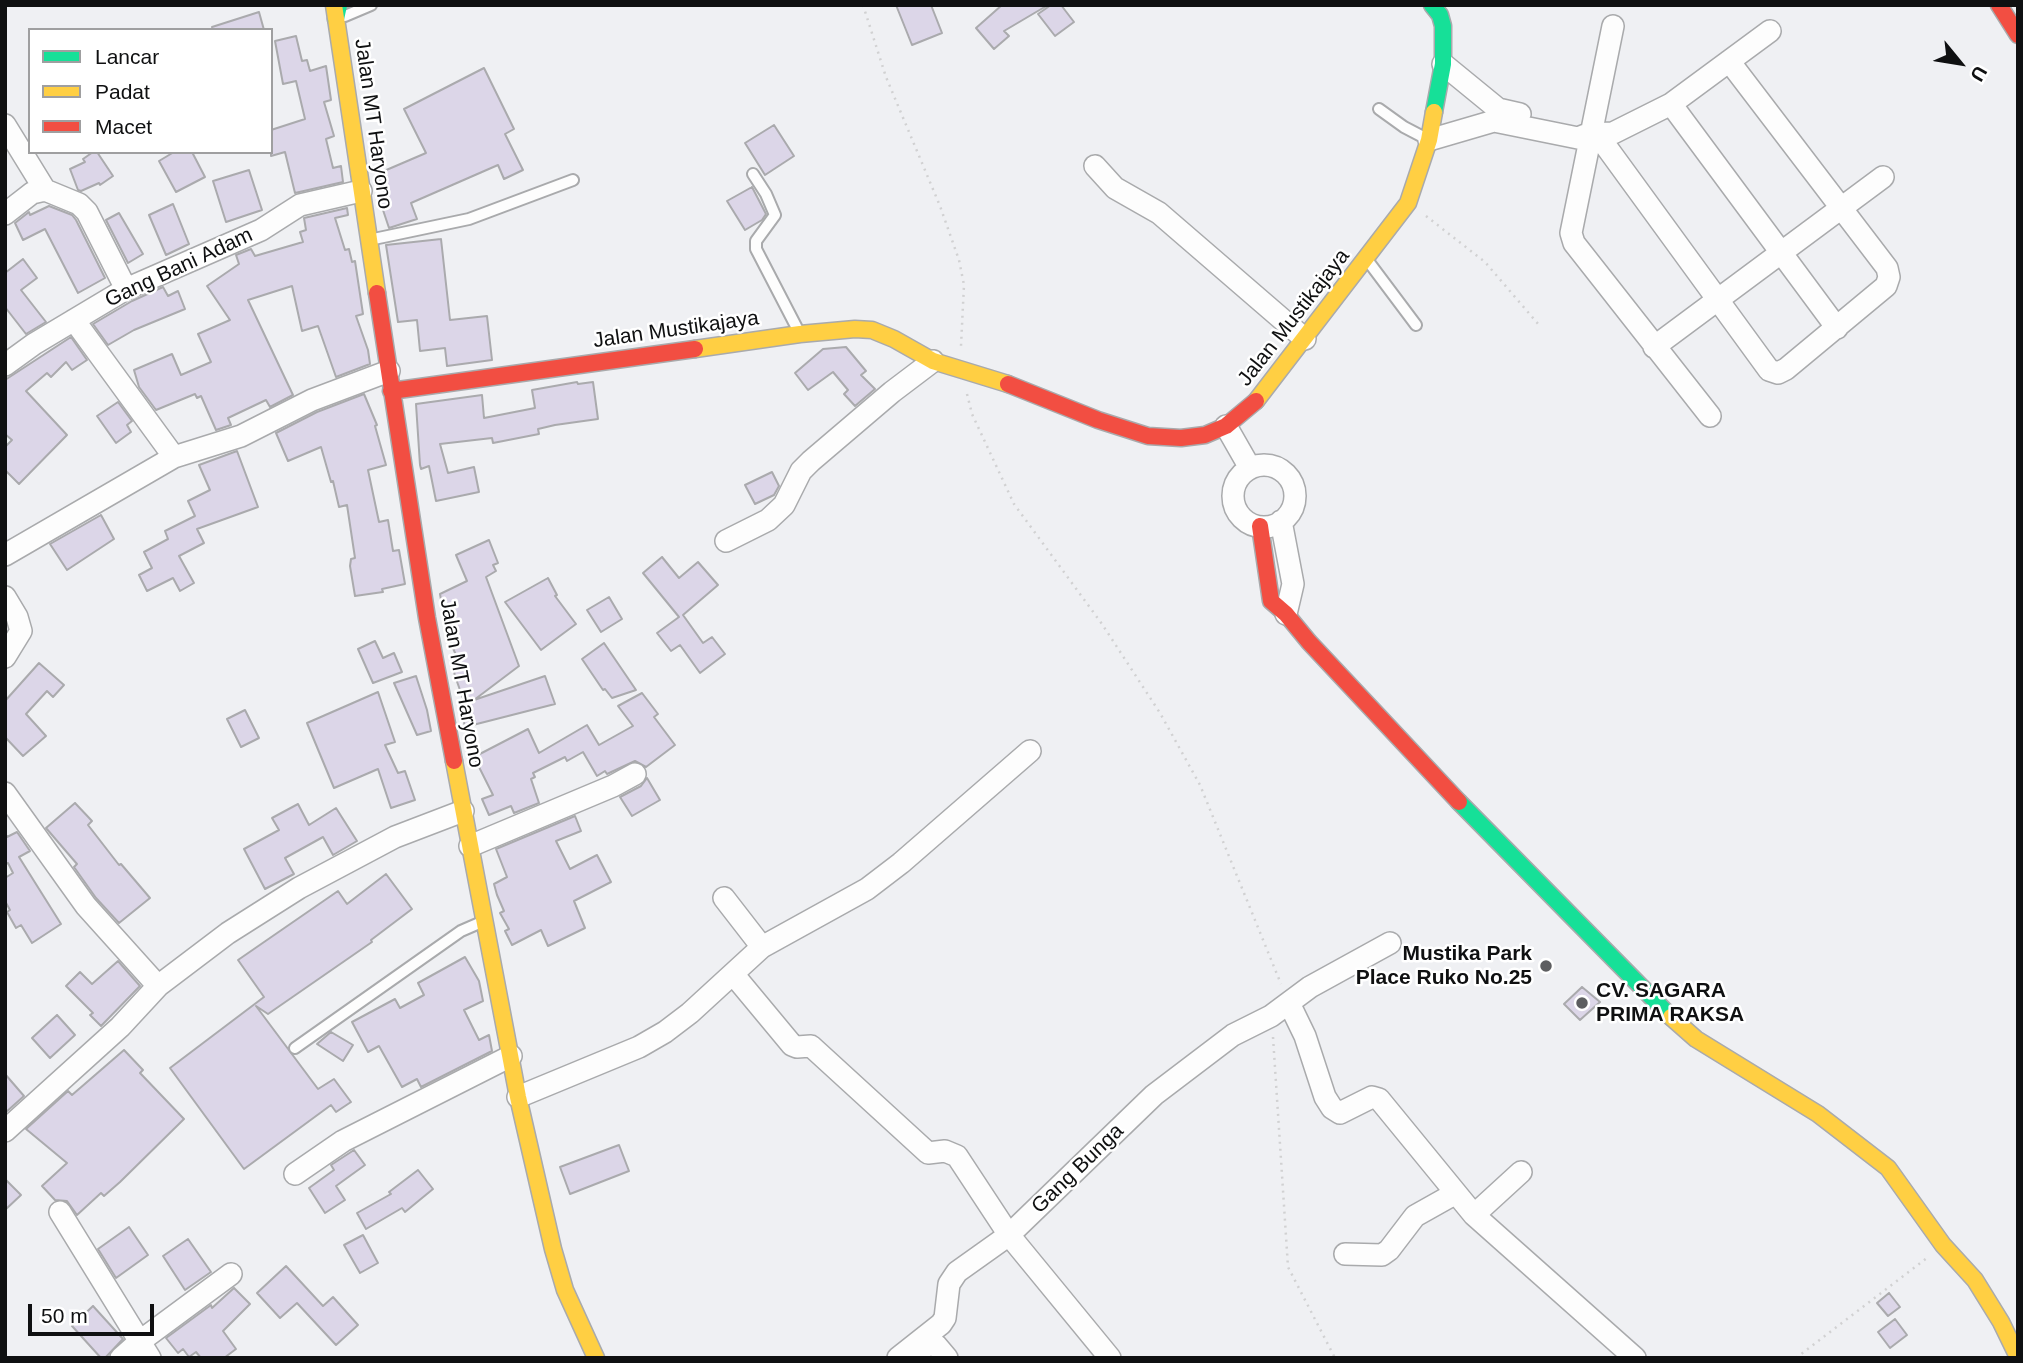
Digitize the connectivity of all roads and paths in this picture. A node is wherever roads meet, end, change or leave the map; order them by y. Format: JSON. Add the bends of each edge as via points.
{"nodes":[{"id":1,"x":371,"y":5,"type":"edge"},
{"id":2,"x":863,"y":5,"type":"edge"},
{"id":3,"x":1432,"y":5,"type":"edge"},
{"id":4,"x":1999,"y":5,"type":"edge"},
{"id":5,"x":336,"y":10,"type":"edge"},
{"id":6,"x":1613,"y":26,"type":"dead end"},
{"id":7,"x":1770,"y":31,"type":"dead end"},
{"id":8,"x":2018,"y":35,"type":"edge"},
{"id":9,"x":1729,"y":61,"type":"junction"},
{"id":10,"x":1443,"y":64,"type":"junction"},
{"id":11,"x":1671,"y":104,"type":"junction"},
{"id":12,"x":1379,"y":108,"type":"dead end"},
{"id":13,"x":5,"y":125,"type":"edge"},
{"id":14,"x":1592,"y":134,"type":"junction"},
{"id":15,"x":1429,"y":140,"type":"junction"},
{"id":16,"x":1095,"y":166,"type":"dead end"},
{"id":17,"x":753,"y":174,"type":"dead end"},
{"id":18,"x":1883,"y":177,"type":"dead end"},
{"id":19,"x":573,"y":180,"type":"dead end"},
{"id":20,"x":45,"y":190,"type":"junction"},
{"id":21,"x":361,"y":191,"type":"junction"},
{"id":22,"x":1408,"y":203,"type":"junction"},
{"id":23,"x":1841,"y":207,"type":"junction"},
{"id":24,"x":5,"y":214,"type":"edge"},
{"id":25,"x":369,"y":240,"type":"junction"},
{"id":26,"x":1779,"y":253,"type":"junction"},
{"id":27,"x":1366,"y":259,"type":"junction"},
{"id":28,"x":126,"y":289,"type":"junction"},
{"id":29,"x":1717,"y":298,"type":"junction"},
{"id":30,"x":74,"y":320,"type":"junction"},
{"id":31,"x":1416,"y":325,"type":"dead end"},
{"id":32,"x":1539,"y":325,"type":"dead end"},
{"id":33,"x":1837,"y":328,"type":"junction"},
{"id":34,"x":800,"y":334,"type":"junction"},
{"id":35,"x":1305,"y":339,"type":"junction"},
{"id":36,"x":1654,"y":347,"type":"junction"},
{"id":37,"x":933,"y":360,"type":"junction"},
{"id":38,"x":5,"y":365,"type":"edge"},
{"id":39,"x":960,"y":369,"type":"junction"},
{"id":40,"x":390,"y":381,"type":"junction"},
{"id":41,"x":1710,"y":416,"type":"dead end"},
{"id":42,"x":1226,"y":426,"type":"junction"},
{"id":43,"x":174,"y":457,"type":"junction"},
{"id":44,"x":1250,"y":468,"type":"junction"},
{"id":45,"x":1270,"y":524,"type":"junction"},
{"id":46,"x":726,"y":541,"type":"dead end"},
{"id":47,"x":5,"y":555,"type":"edge"},
{"id":48,"x":5,"y":597,"type":"edge"},
{"id":49,"x":1286,"y":614,"type":"joint"},
{"id":50,"x":5,"y":657,"type":"edge"},
{"id":51,"x":1030,"y":751,"type":"dead end"},
{"id":52,"x":635,"y":774,"type":"dead end"},
{"id":53,"x":5,"y":793,"type":"edge"},
{"id":54,"x":463,"y":811,"type":"junction"},
{"id":55,"x":470,"y":846,"type":"junction"},
{"id":56,"x":724,"y":898,"type":"dead end"},
{"id":57,"x":486,"y":920,"type":"junction"},
{"id":58,"x":1390,"y":943,"type":"dead end"},
{"id":59,"x":762,"y":947,"type":"junction"},
{"id":60,"x":733,"y":974,"type":"junction"},
{"id":61,"x":158,"y":986,"type":"junction"},
{"id":62,"x":1289,"y":1003,"type":"junction"},
{"id":63,"x":1271,"y":1016,"type":"junction"},
{"id":64,"x":295,"y":1048,"type":"dead end"},
{"id":65,"x":511,"y":1056,"type":"junction"},
{"id":66,"x":518,"y":1097,"type":"junction"},
{"id":67,"x":5,"y":1131,"type":"edge"},
{"id":68,"x":1521,"y":1172,"type":"dead end"},
{"id":69,"x":295,"y":1174,"type":"dead end"},
{"id":70,"x":1456,"y":1193,"type":"junction"},
{"id":71,"x":60,"y":1212,"type":"dead end"},
{"id":72,"x":1474,"y":1215,"type":"junction"},
{"id":73,"x":1009,"y":1235,"type":"junction"},
{"id":74,"x":1943,"y":1245,"type":"junction"},
{"id":75,"x":1345,"y":1254,"type":"dead end"},
{"id":76,"x":231,"y":1275,"type":"dead end"},
{"id":77,"x":145,"y":1350,"type":"edge"},
{"id":78,"x":1101,"y":1355,"type":"edge"},
{"id":79,"x":2018,"y":1357,"type":"edge"},
{"id":80,"x":121,"y":1358,"type":"edge"},
{"id":81,"x":596,"y":1358,"type":"edge"},
{"id":82,"x":898,"y":1358,"type":"edge"},
{"id":83,"x":907,"y":1358,"type":"edge"},
{"id":84,"x":947,"y":1358,"type":"edge"},
{"id":85,"x":1335,"y":1358,"type":"edge"},
{"id":86,"x":1635,"y":1358,"type":"edge"},
{"id":87,"x":1796,"y":1358,"type":"edge"}],
"edges":[{"from":1,"to":5,"type":"lane"},
{"from":2,"to":39,"type":"path","via":[[886,77],[959,260],[964,285]]},
{"from":3,"to":10,"type":"main road","name":"Jalan Mustikajaya","via":[[1444,26]]},
{"from":4,"to":8,"type":"main road"},
{"from":5,"to":21,"type":"main road","name":"Jalan MT Haryono"},
{"from":6,"to":14,"type":"street"},
{"from":7,"to":9,"type":"street"},
{"from":9,"to":11,"type":"street"},
{"from":9,"to":23,"type":"street"},
{"from":10,"to":14,"type":"street","via":[[1498,109],[1580,125]]},
{"from":10,"to":15,"type":"main road","name":"Jalan Mustikajaya"},
{"from":11,"to":14,"type":"street","via":[[1625,129]]},
{"from":11,"to":26,"type":"street"},
{"from":12,"to":15,"type":"lane"},
{"from":13,"to":20,"type":"street"},
{"from":14,"to":15,"type":"street","via":[[1578,138],[1494,121]]},
{"from":14,"to":29,"type":"street"},
{"from":14,"to":36,"type":"street","via":[[1571,233]]},
{"from":15,"to":22,"type":"main road","name":"Jalan Mustikajaya"},
{"from":16,"to":35,"type":"street","via":[[1115,188],[1159,213]]},
{"from":17,"to":34,"type":"lane","via":[[775,215],[756,249]]},
{"from":18,"to":23,"type":"street"},
{"from":19,"to":25,"type":"lane","via":[[468,219]]},
{"from":20,"to":24,"type":"street","via":[[32,193]]},
{"from":20,"to":28,"type":"street","via":[[87,212]]},
{"from":21,"to":25,"type":"main road","name":"Jalan MT Haryono"},
{"from":21,"to":28,"type":"street","name":"Gang Bani Adam","via":[[300,205],[261,230]]},
{"from":22,"to":27,"type":"main road","name":"Jalan Mustikajaya"},
{"from":22,"to":32,"type":"path","via":[[1485,262]]},
{"from":23,"to":26,"type":"street"},
{"from":23,"to":33,"type":"street","via":[[1889,277],[1886,286]]},
{"from":25,"to":40,"type":"main road","name":"Jalan MT Haryono"},
{"from":26,"to":29,"type":"street"},
{"from":26,"to":33,"type":"street"},
{"from":27,"to":31,"type":"lane"},
{"from":27,"to":35,"type":"main road","name":"Jalan Mustikajaya"},
{"from":28,"to":30,"type":"street","name":"Gang Bani Adam"},
{"from":29,"to":33,"type":"street","via":[[1769,370],[1778,373]]},
{"from":29,"to":36,"type":"street"},
{"from":30,"to":38,"type":"street","name":"Gang Bani Adam"},
{"from":30,"to":43,"type":"street"},
{"from":34,"to":37,"type":"main road","name":"Jalan Mustikajaya","via":[[872,330]]},
{"from":34,"to":40,"type":"main road","name":"Jalan Mustikajaya"},
{"from":35,"to":42,"type":"main road","name":"Jalan Mustikajaya","via":[[1249,409]]},
{"from":36,"to":41,"type":"street"},
{"from":37,"to":39,"type":"main road","name":"Jalan Mustikajaya"},
{"from":37,"to":46,"type":"street","via":[[811,461],[785,505],[768,520]]},
{"from":39,"to":42,"type":"main road","name":"Jalan Mustikajaya","via":[[1148,436],[1205,435]]},
{"from":39,"to":62,"type":"path","via":[[972,414],[1014,504],[1102,624],[1200,785]]},
{"from":40,"to":43,"type":"street","via":[[312,400],[241,436]]},
{"from":40,"to":54,"type":"main road","name":"Jalan MT Haryono"},
{"from":42,"to":44,"type":"street"},
{"from":43,"to":47,"type":"street"},
{"from":44,"to":45,"type":"street","via":[[1236,482],[1233,501],[1242,518]]},
{"from":44,"to":45,"type":"street","via":[[1272,466],[1290,480],[1295,495],[1291,510]]},
{"from":45,"to":49,"type":"street","via":[[1293,584]]},
{"from":48,"to":50,"type":"street","via":[[21,631]]},
{"from":49,"to":74,"type":"main road","via":[[1490,835],[1663,1010],[1696,1039],[1818,1114],[1888,1168]]},
{"from":51,"to":59,"type":"street","via":[[867,889]]},
{"from":52,"to":55,"type":"street"},
{"from":53,"to":61,"type":"street","via":[[86,906]]},
{"from":54,"to":55,"type":"main road","name":"Jalan MT Haryono"},
{"from":54,"to":61,"type":"street","via":[[395,837],[299,888],[228,933]]},
{"from":55,"to":57,"type":"main road","name":"Jalan MT Haryono"},
{"from":56,"to":59,"type":"street"},
{"from":57,"to":64,"type":"lane","via":[[461,931]]},
{"from":57,"to":65,"type":"main road","name":"Jalan MT Haryono"},
{"from":58,"to":62,"type":"street","name":"Gang Bunga"},
{"from":59,"to":60,"type":"street"},
{"from":60,"to":66,"type":"street","via":[[690,1013],[639,1047]]},
{"from":60,"to":73,"type":"street","via":[[792,1045],[811,1045],[928,1153],[945,1151],[957,1156]]},
{"from":61,"to":67,"type":"street","via":[[120,1027]]},
{"from":62,"to":63,"type":"street","name":"Gang Bunga"},
{"from":62,"to":70,"type":"street","via":[[1332,1108],[1340,1113],[1376,1098]]},
{"from":63,"to":73,"type":"street","name":"Gang Bunga","via":[[1233,1035],[1154,1095]]},
{"from":63,"to":85,"type":"path","via":[[1288,1267]]},
{"from":65,"to":66,"type":"main road","name":"Jalan MT Haryono"},
{"from":65,"to":69,"type":"street","via":[[344,1142]]},
{"from":66,"to":81,"type":"main road","name":"Jalan MT Haryono","via":[[565,1290]]},
{"from":68,"to":72,"type":"street"},
{"from":70,"to":72,"type":"street"},
{"from":70,"to":75,"type":"street","via":[[1416,1216],[1382,1255]]},
{"from":71,"to":77,"type":"street"},
{"from":72,"to":86,"type":"street"},
{"from":73,"to":78,"type":"street"},
{"from":73,"to":82,"type":"street","name":"Gang Bunga","via":[[957,1272],[949,1284],[941,1324]]},
{"from":74,"to":79,"type":"main road","via":[[1975,1280]]},
{"from":74,"to":87,"type":"path"},
{"from":76,"to":77,"type":"street"},
{"from":77,"to":80,"type":"street"},
{"from":83,"to":84,"type":"street","via":[[930,1344]]}]}
